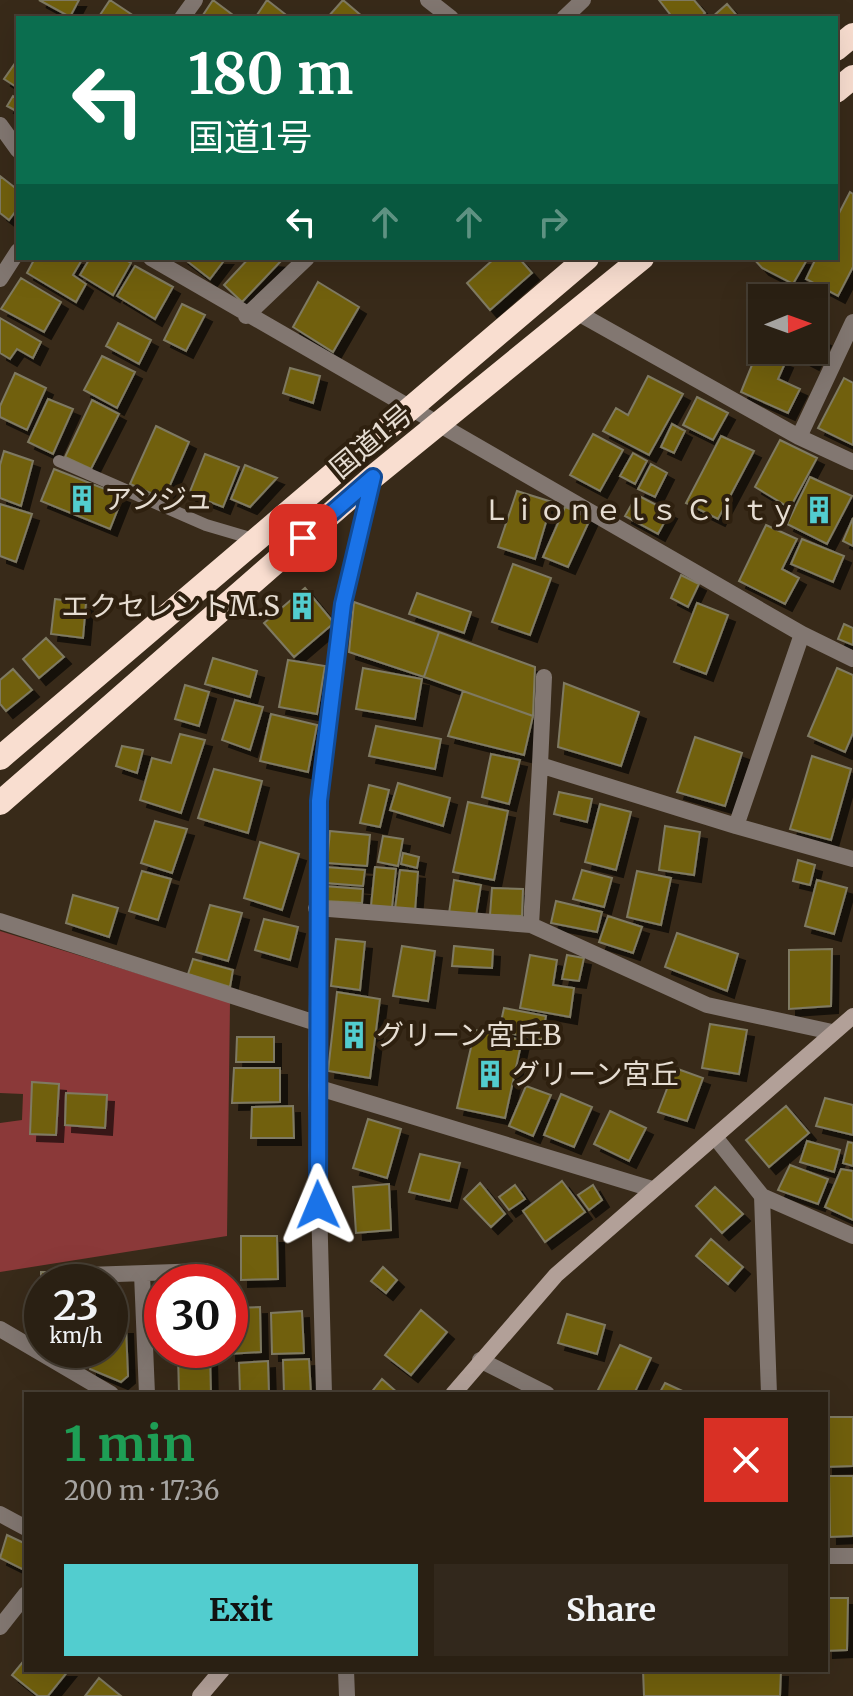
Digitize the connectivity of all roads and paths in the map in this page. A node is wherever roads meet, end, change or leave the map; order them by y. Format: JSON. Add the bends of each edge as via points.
{"nodes":[{"id":1,"x":428,"y":0,"type":"edge"},
{"id":2,"x":583,"y":0,"type":"edge"},
{"id":3,"x":448,"y":16,"type":"edge"},
{"id":4,"x":566,"y":16,"type":"edge"},
{"id":5,"x":0,"y":125,"type":"edge"},
{"id":6,"x":16,"y":147,"type":"edge"},
{"id":7,"x":16,"y":254,"type":"edge"},
{"id":8,"x":154,"y":260,"type":"edge"},
{"id":9,"x":305,"y":260,"type":"edge"},
{"id":10,"x":585,"y":260,"type":"edge"},
{"id":11,"x":640,"y":260,"type":"edge"},
{"id":12,"x":0,"y":279,"type":"edge"},
{"id":13,"x":578,"y":313,"type":"junction"},
{"id":14,"x":246,"y":316,"type":"junction"},
{"id":15,"x":853,"y":322,"type":"edge"},
{"id":16,"x":410,"y":407,"type":"junction"},
{"id":17,"x":437,"y":424,"type":"junction"},
{"id":18,"x":799,"y":437,"type":"junction"},
{"id":19,"x":59,"y":461,"type":"dead end"},
{"id":20,"x":853,"y":462,"type":"edge"},
{"id":21,"x":373,"y":477,"type":"junction"},
{"id":22,"x":257,"y":540,"type":"junction"},
{"id":23,"x":802,"y":634,"type":"junction"},
{"id":24,"x":853,"y":659,"type":"edge"},
{"id":25,"x":544,"y":677,"type":"dead end"},
{"id":26,"x":0,"y":758,"type":"edge"},
{"id":27,"x":540,"y":765,"type":"junction"},
{"id":28,"x":0,"y":803,"type":"edge"},
{"id":29,"x":736,"y":826,"type":"junction"},
{"id":30,"x":853,"y":859,"type":"edge"},
{"id":31,"x":316,"y":908,"type":"junction"},
{"id":32,"x":0,"y":921,"type":"edge"},
{"id":33,"x":531,"y":925,"type":"junction"},
{"id":34,"x":853,"y":1016,"type":"edge"},
{"id":35,"x":316,"y":1023,"type":"junction"},
{"id":36,"x":832,"y":1032,"type":"junction"},
{"id":37,"x":316,"y":1087,"type":"junction"},
{"id":38,"x":715,"y":1137,"type":"junction"},
{"id":39,"x":652,"y":1189,"type":"junction"},
{"id":40,"x":762,"y":1196,"type":"junction"},
{"id":41,"x":853,"y":1236,"type":"edge"},
{"id":42,"x":128,"y":1274,"type":"edge"},
{"id":43,"x":142,"y":1274,"type":"joint"},
{"id":44,"x":0,"y":1329,"type":"edge"},
{"id":45,"x":480,"y":1360,"type":"junction"},
{"id":46,"x":108,"y":1392,"type":"edge"},
{"id":47,"x":147,"y":1392,"type":"edge"},
{"id":48,"x":324,"y":1392,"type":"edge"},
{"id":49,"x":455,"y":1392,"type":"edge"},
{"id":50,"x":543,"y":1392,"type":"edge"},
{"id":51,"x":769,"y":1392,"type":"edge"},
{"id":52,"x":0,"y":1514,"type":"edge"},
{"id":53,"x":24,"y":1527,"type":"edge"},
{"id":54,"x":828,"y":1556,"type":"edge"},
{"id":55,"x":853,"y":1556,"type":"edge"},
{"id":56,"x":24,"y":1597,"type":"edge"},
{"id":57,"x":0,"y":1627,"type":"edge"},
{"id":58,"x":220,"y":1672,"type":"edge"},
{"id":59,"x":346,"y":1672,"type":"edge"},
{"id":60,"x":200,"y":1696,"type":"edge"},
{"id":61,"x":347,"y":1696,"type":"edge"}],
"edges":[{"from":1,"to":3,"type":"street"},
{"from":2,"to":4,"type":"street"},
{"from":5,"to":6,"type":"street"},
{"from":7,"to":12,"type":"street"},
{"from":8,"to":14,"type":"street"},
{"from":9,"to":14,"type":"street"},
{"from":10,"to":16,"type":"highway","name":"国道1号"},
{"from":11,"to":13,"type":"highway","name":"国道1号"},
{"from":13,"to":17,"type":"highway","name":"国道1号"},
{"from":13,"to":18,"type":"street"},
{"from":14,"to":16,"type":"street"},
{"from":15,"to":18,"type":"street"},
{"from":16,"to":17,"type":"street"},
{"from":16,"to":22,"type":"highway","name":"国道1号"},
{"from":17,"to":21,"type":"highway","name":"国道1号"},
{"from":17,"to":23,"type":"street"},
{"from":18,"to":20,"type":"street"},
{"from":19,"to":22,"type":"lane","via":[[206,525]]},
{"from":21,"to":28,"type":"highway","name":"国道1号"},
{"from":21,"to":31,"type":"street","via":[[343,604],[319,801]]},
{"from":22,"to":26,"type":"highway","name":"国道1号"},
{"from":23,"to":24,"type":"street"},
{"from":23,"to":29,"type":"street"},
{"from":25,"to":27,"type":"street"},
{"from":27,"to":29,"type":"street"},
{"from":27,"to":33,"type":"street"},
{"from":29,"to":30,"type":"street"},
{"from":31,"to":33,"type":"street"},
{"from":31,"to":35,"type":"street"},
{"from":32,"to":35,"type":"street"},
{"from":33,"to":36,"type":"street","via":[[707,1005]]},
{"from":34,"to":36,"type":"street"},
{"from":35,"to":37,"type":"street"},
{"from":36,"to":38,"type":"street"},
{"from":37,"to":39,"type":"street"},
{"from":37,"to":48,"type":"street"},
{"from":38,"to":39,"type":"street"},
{"from":38,"to":40,"type":"street"},
{"from":39,"to":45,"type":"street","via":[[556,1275]]},
{"from":40,"to":41,"type":"street"},
{"from":40,"to":51,"type":"street"},
{"from":42,"to":43,"type":"street"},
{"from":43,"to":47,"type":"street"},
{"from":44,"to":46,"type":"street"},
{"from":45,"to":49,"type":"street"},
{"from":45,"to":50,"type":"street"},
{"from":52,"to":53,"type":"street"},
{"from":54,"to":55,"type":"street"},
{"from":56,"to":57,"type":"street"},
{"from":58,"to":60,"type":"street"},
{"from":59,"to":61,"type":"street"}]}
